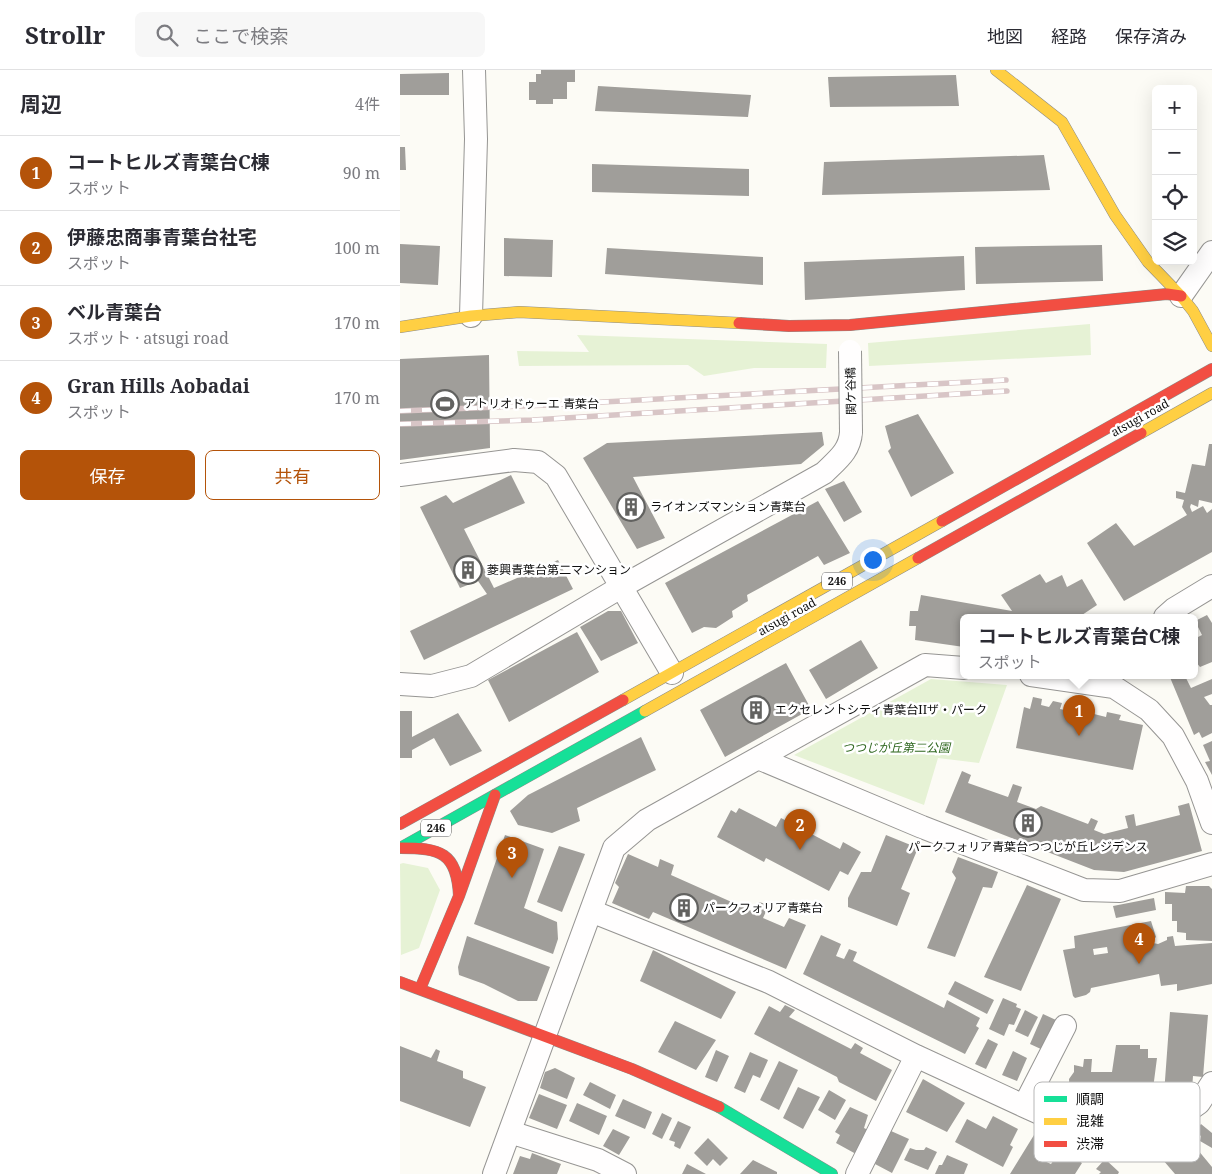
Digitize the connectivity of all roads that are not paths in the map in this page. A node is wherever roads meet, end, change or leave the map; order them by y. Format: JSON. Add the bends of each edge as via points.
{"nodes":[{"id":1,"x":474,"y":70,"type":"edge"},
{"id":2,"x":996,"y":70,"type":"edge"},
{"id":3,"x":1212,"y":252,"type":"edge"},
{"id":4,"x":1181,"y":296,"type":"junction"},
{"id":5,"x":471,"y":316,"type":"junction"},
{"id":6,"x":850,"y":325,"type":"junction"},
{"id":7,"x":400,"y":327,"type":"edge"},
{"id":8,"x":1210,"y":342,"type":"edge"},
{"id":9,"x":1212,"y":369,"type":"edge"},
{"id":10,"x":1212,"y":393,"type":"edge"},
{"id":11,"x":400,"y":475,"type":"edge"},
{"id":12,"x":1212,"y":586,"type":"edge"},
{"id":13,"x":621,"y":587,"type":"junction"},
{"id":14,"x":1168,"y":614,"type":"edge"},
{"id":15,"x":960,"y":668,"type":"edge"},
{"id":16,"x":672,"y":673,"type":"junction"},
{"id":17,"x":1089,"y":679,"type":"edge"},
{"id":18,"x":1118,"y":681,"type":"edge"},
{"id":19,"x":400,"y":684,"type":"edge"},
{"id":20,"x":758,"y":758,"type":"junction"},
{"id":21,"x":495,"y":795,"type":"junction"},
{"id":22,"x":1212,"y":823,"type":"edge"},
{"id":23,"x":400,"y":824,"type":"edge"},
{"id":24,"x":400,"y":848,"type":"edge"},
{"id":25,"x":1212,"y":864,"type":"edge"},
{"id":26,"x":459,"y":896,"type":"junction"},
{"id":27,"x":591,"y":911,"type":"junction"},
{"id":28,"x":400,"y":982,"type":"edge"},
{"id":29,"x":420,"y":989,"type":"junction"},
{"id":30,"x":1065,"y":1026,"type":"dead end"},
{"id":31,"x":544,"y":1036,"type":"junction"},
{"id":32,"x":916,"y":1056,"type":"junction"},
{"id":33,"x":1036,"y":1082,"type":"edge"},
{"id":34,"x":1212,"y":1083,"type":"edge"},
{"id":35,"x":1034,"y":1086,"type":"edge"},
{"id":36,"x":1024,"y":1106,"type":"junction"},
{"id":37,"x":1205,"y":1110,"type":"edge"},
{"id":38,"x":1034,"y":1111,"type":"edge"},
{"id":39,"x":510,"y":1132,"type":"junction"},
{"id":40,"x":494,"y":1174,"type":"edge"},
{"id":41,"x":625,"y":1174,"type":"edge"},
{"id":42,"x":832,"y":1174,"type":"edge"},
{"id":43,"x":857,"y":1174,"type":"edge"}],
"edges":[{"from":1,"to":5,"type":"street","via":[[476,139]]},
{"from":2,"to":4,"type":"main road","via":[[1062,122],[1115,215],[1148,262]]},
{"from":3,"to":4,"type":"street"},
{"from":4,"to":6,"type":"main road","via":[[1167,294]]},
{"from":4,"to":8,"type":"main road"},
{"from":5,"to":6,"type":"main road","via":[[519,312],[789,326]]},
{"from":5,"to":7,"type":"main road"},
{"from":6,"to":13,"type":"street","name":"関ケ谷橋","bridge":true,"via":[[851,432],[847,449],[824,473]]},
{"from":9,"to":16,"type":"main road","name":"atsugi road","number":"246"},
{"from":10,"to":21,"type":"main road","name":"atsugi road","number":"246"},
{"from":11,"to":13,"type":"street","via":[[514,460],[538,462],[556,476]]},
{"from":12,"to":14,"type":"street"},
{"from":13,"to":16,"type":"street"},
{"from":13,"to":19,"type":"street","via":[[471,676],[432,686]]},
{"from":15,"to":20,"type":"street","via":[[925,666]]},
{"from":16,"to":23,"type":"main road","name":"atsugi road","number":"246"},
{"from":17,"to":18,"type":"street"},
{"from":18,"to":22,"type":"street","via":[[1172,736],[1197,781]]},
{"from":20,"to":25,"type":"street","via":[[1084,890],[1120,891]]},
{"from":20,"to":27,"type":"street","via":[[647,820],[614,848]]},
{"from":21,"to":24,"type":"main road","name":"atsugi road","number":"246"},
{"from":21,"to":26,"type":"main road"},
{"from":24,"to":26,"type":"main road","via":[[424,848],[444,854],[459,880]]},
{"from":26,"to":29,"type":"main road"},
{"from":27,"to":31,"type":"street"},
{"from":27,"to":32,"type":"street","via":[[769,982]]},
{"from":28,"to":29,"type":"main road"},
{"from":29,"to":31,"type":"main road"},
{"from":30,"to":33,"type":"street"},
{"from":31,"to":39,"type":"street"},
{"from":31,"to":42,"type":"main road","via":[[717,1106]]},
{"from":32,"to":36,"type":"street"},
{"from":32,"to":43,"type":"street"},
{"from":34,"to":37,"type":"street"},
{"from":35,"to":36,"type":"street"},
{"from":36,"to":38,"type":"street"},
{"from":39,"to":40,"type":"street"},
{"from":39,"to":41,"type":"street","via":[[598,1160]]}]}
